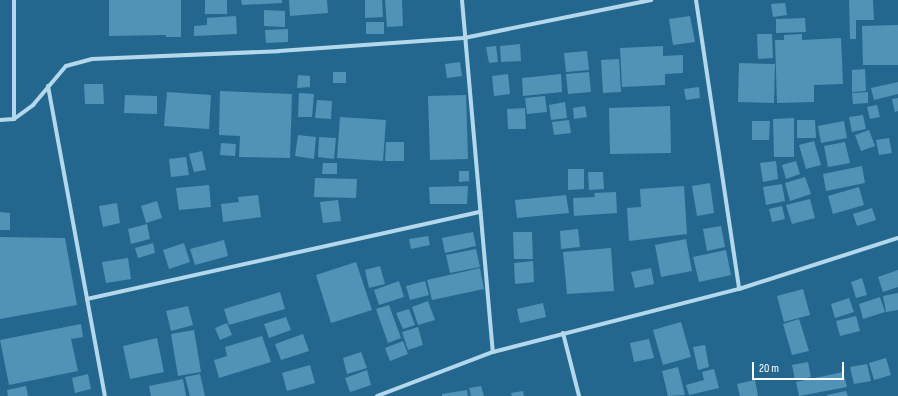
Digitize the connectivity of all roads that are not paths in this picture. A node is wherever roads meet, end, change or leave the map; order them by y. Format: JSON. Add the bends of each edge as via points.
{"nodes":[{"id":1,"x":14,"y":0,"type":"edge"},
{"id":2,"x":462,"y":0,"type":"edge"},
{"id":3,"x":651,"y":0,"type":"edge"},
{"id":4,"x":696,"y":0,"type":"edge"},
{"id":5,"x":464,"y":38,"type":"junction"},
{"id":6,"x":48,"y":86,"type":"junction"},
{"id":7,"x":14,"y":119,"type":"junction"},
{"id":8,"x":0,"y":120,"type":"edge"},
{"id":9,"x":480,"y":212,"type":"junction"},
{"id":10,"x":898,"y":238,"type":"edge"},
{"id":11,"x":739,"y":289,"type":"junction"},
{"id":12,"x":87,"y":299,"type":"junction"},
{"id":13,"x":563,"y":333,"type":"junction"},
{"id":14,"x":493,"y":352,"type":"junction"},
{"id":15,"x":105,"y":396,"type":"edge"},
{"id":16,"x":377,"y":396,"type":"edge"},
{"id":17,"x":580,"y":396,"type":"edge"}],
"edges":[{"from":1,"to":7,"type":"street"},
{"from":2,"to":5,"type":"street"},
{"from":3,"to":5,"type":"street"},
{"from":4,"to":11,"type":"street"},
{"from":5,"to":6,"type":"street","via":[[279,51],[92,59],[66,66]]},
{"from":5,"to":9,"type":"street"},
{"from":6,"to":7,"type":"street","via":[[32,105]]},
{"from":6,"to":12,"type":"street"},
{"from":7,"to":8,"type":"street"},
{"from":9,"to":12,"type":"street"},
{"from":9,"to":14,"type":"street"},
{"from":10,"to":11,"type":"street"},
{"from":11,"to":13,"type":"street"},
{"from":12,"to":15,"type":"street"},
{"from":13,"to":14,"type":"street"},
{"from":13,"to":17,"type":"street"},
{"from":14,"to":16,"type":"street"}]}
